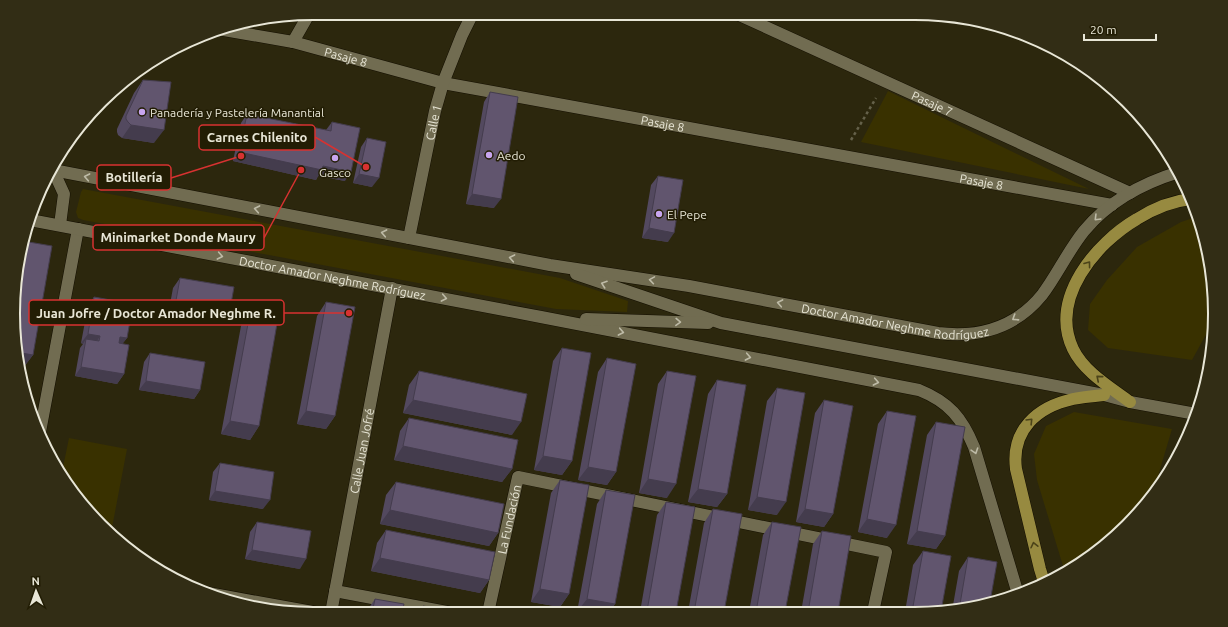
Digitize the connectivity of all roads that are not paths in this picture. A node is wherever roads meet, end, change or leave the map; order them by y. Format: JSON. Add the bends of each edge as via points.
{"nodes":[{"id":1,"x":305,"y":20,"type":"edge"},
{"id":2,"x":469,"y":20,"type":"edge"},
{"id":3,"x":750,"y":20,"type":"edge"},
{"id":4,"x":233,"y":32,"type":"edge"},
{"id":5,"x":293,"y":42,"type":"junction"},
{"id":6,"x":443,"y":83,"type":"junction"},
{"id":7,"x":57,"y":171,"type":"edge"},
{"id":8,"x":55,"y":174,"type":"edge"},
{"id":9,"x":1173,"y":174,"type":"edge"},
{"id":10,"x":1130,"y":193,"type":"junction"},
{"id":11,"x":1185,"y":200,"type":"edge"},
{"id":12,"x":1112,"y":204,"type":"junction"},
{"id":13,"x":35,"y":221,"type":"edge"},
{"id":14,"x":60,"y":225,"type":"junction"},
{"id":15,"x":78,"y":229,"type":"junction"},
{"id":16,"x":409,"y":238,"type":"junction"},
{"id":17,"x":550,"y":265,"type":"junction"},
{"id":18,"x":392,"y":288,"type":"junction"},
{"id":19,"x":541,"y":317,"type":"junction"},
{"id":20,"x":720,"y":324,"type":"junction"},
{"id":21,"x":1104,"y":395,"type":"junction"},
{"id":22,"x":1130,"y":402,"type":"junction"},
{"id":23,"x":1190,"y":413,"type":"edge"},
{"id":24,"x":40,"y":420,"type":"edge"},
{"id":25,"x":1043,"y":578,"type":"edge"},
{"id":26,"x":1016,"y":589,"type":"edge"},
{"id":27,"x":335,"y":590,"type":"junction"},
{"id":28,"x":332,"y":607,"type":"edge"},
{"id":29,"x":421,"y":607,"type":"edge"},
{"id":30,"x":489,"y":607,"type":"edge"},
{"id":31,"x":874,"y":607,"type":"edge"}],
"edges":[{"from":1,"to":5,"type":"street"},
{"from":2,"to":6,"type":"street","name":"Calle 1"},
{"from":3,"to":10,"type":"street","name":"Pasaje 7"},
{"from":4,"to":5,"type":"street","name":"Pasaje 8"},
{"from":5,"to":6,"type":"street","name":"Pasaje 8"},
{"from":6,"to":12,"type":"street","name":"Pasaje 8"},
{"from":6,"to":16,"type":"street","name":"Calle 1"},
{"from":16,"to":7,"type":"street","name":"Doctor Amador Neghme Rodríguez","one_way":true},
{"from":8,"to":14,"type":"street","via":[[64,194]]},
{"from":9,"to":10,"type":"street","name":"Doctor Amador Neghme Rodríguez"},
{"from":10,"to":12,"type":"street","name":"Doctor Amador Neghme Rodríguez"},
{"from":22,"to":11,"type":"main road","one_way":true,"via":[[1091,372],[1074,350],[1068,336],[1068,302],[1084,269],[1115,235],[1150,212]]},
{"from":12,"to":17,"type":"street","name":"Doctor Amador Neghme Rodríguez","one_way":true,"via":[[1084,231],[1031,307],[1003,326],[971,334],[938,333],[690,286]]},
{"from":13,"to":14,"type":"street","name":"Doctor Amador Neghme Rodríguez"},
{"from":14,"to":15,"type":"street","name":"Doctor Amador Neghme Rodríguez"},
{"from":15,"to":18,"type":"street","name":"Doctor Amador Neghme Rodríguez","one_way":true},
{"from":15,"to":24,"type":"street"},
{"from":17,"to":16,"type":"street","name":"Doctor Amador Neghme Rodríguez","one_way":true},
{"from":20,"to":17,"type":"street","name":"Doctor Amador Neghme Rodríguez","one_way":true},
{"from":18,"to":19,"type":"street","name":"Doctor Amador Neghme Rodríguez","one_way":true},
{"from":18,"to":27,"type":"street","name":"Calle Juan Jofré"},
{"from":19,"to":20,"type":"street","name":"Doctor Amador Neghme Rodríguez","one_way":true},
{"from":19,"to":26,"type":"street","name":"Doctor Amador Neghme Rodríguez","one_way":true,"via":[[919,390],[939,399],[960,418],[970,436]]},
{"from":20,"to":21,"type":"street","name":"Doctor Amador Neghme Rodríguez"},
{"from":21,"to":22,"type":"street","name":"Doctor Amador Neghme Rodríguez"},
{"from":25,"to":21,"type":"main road","one_way":true,"via":[[1016,469],[1015,454],[1020,437],[1030,421],[1051,406],[1074,399]]},
{"from":22,"to":23,"type":"street","name":"Doctor Amador Neghme Rodríguez"},
{"from":27,"to":28,"type":"street","name":"Calle Juan Jofré"},
{"from":27,"to":29,"type":"street"},
{"from":30,"to":31,"type":"street","name":"La Fundación","via":[[518,477],[886,552]]}]}
